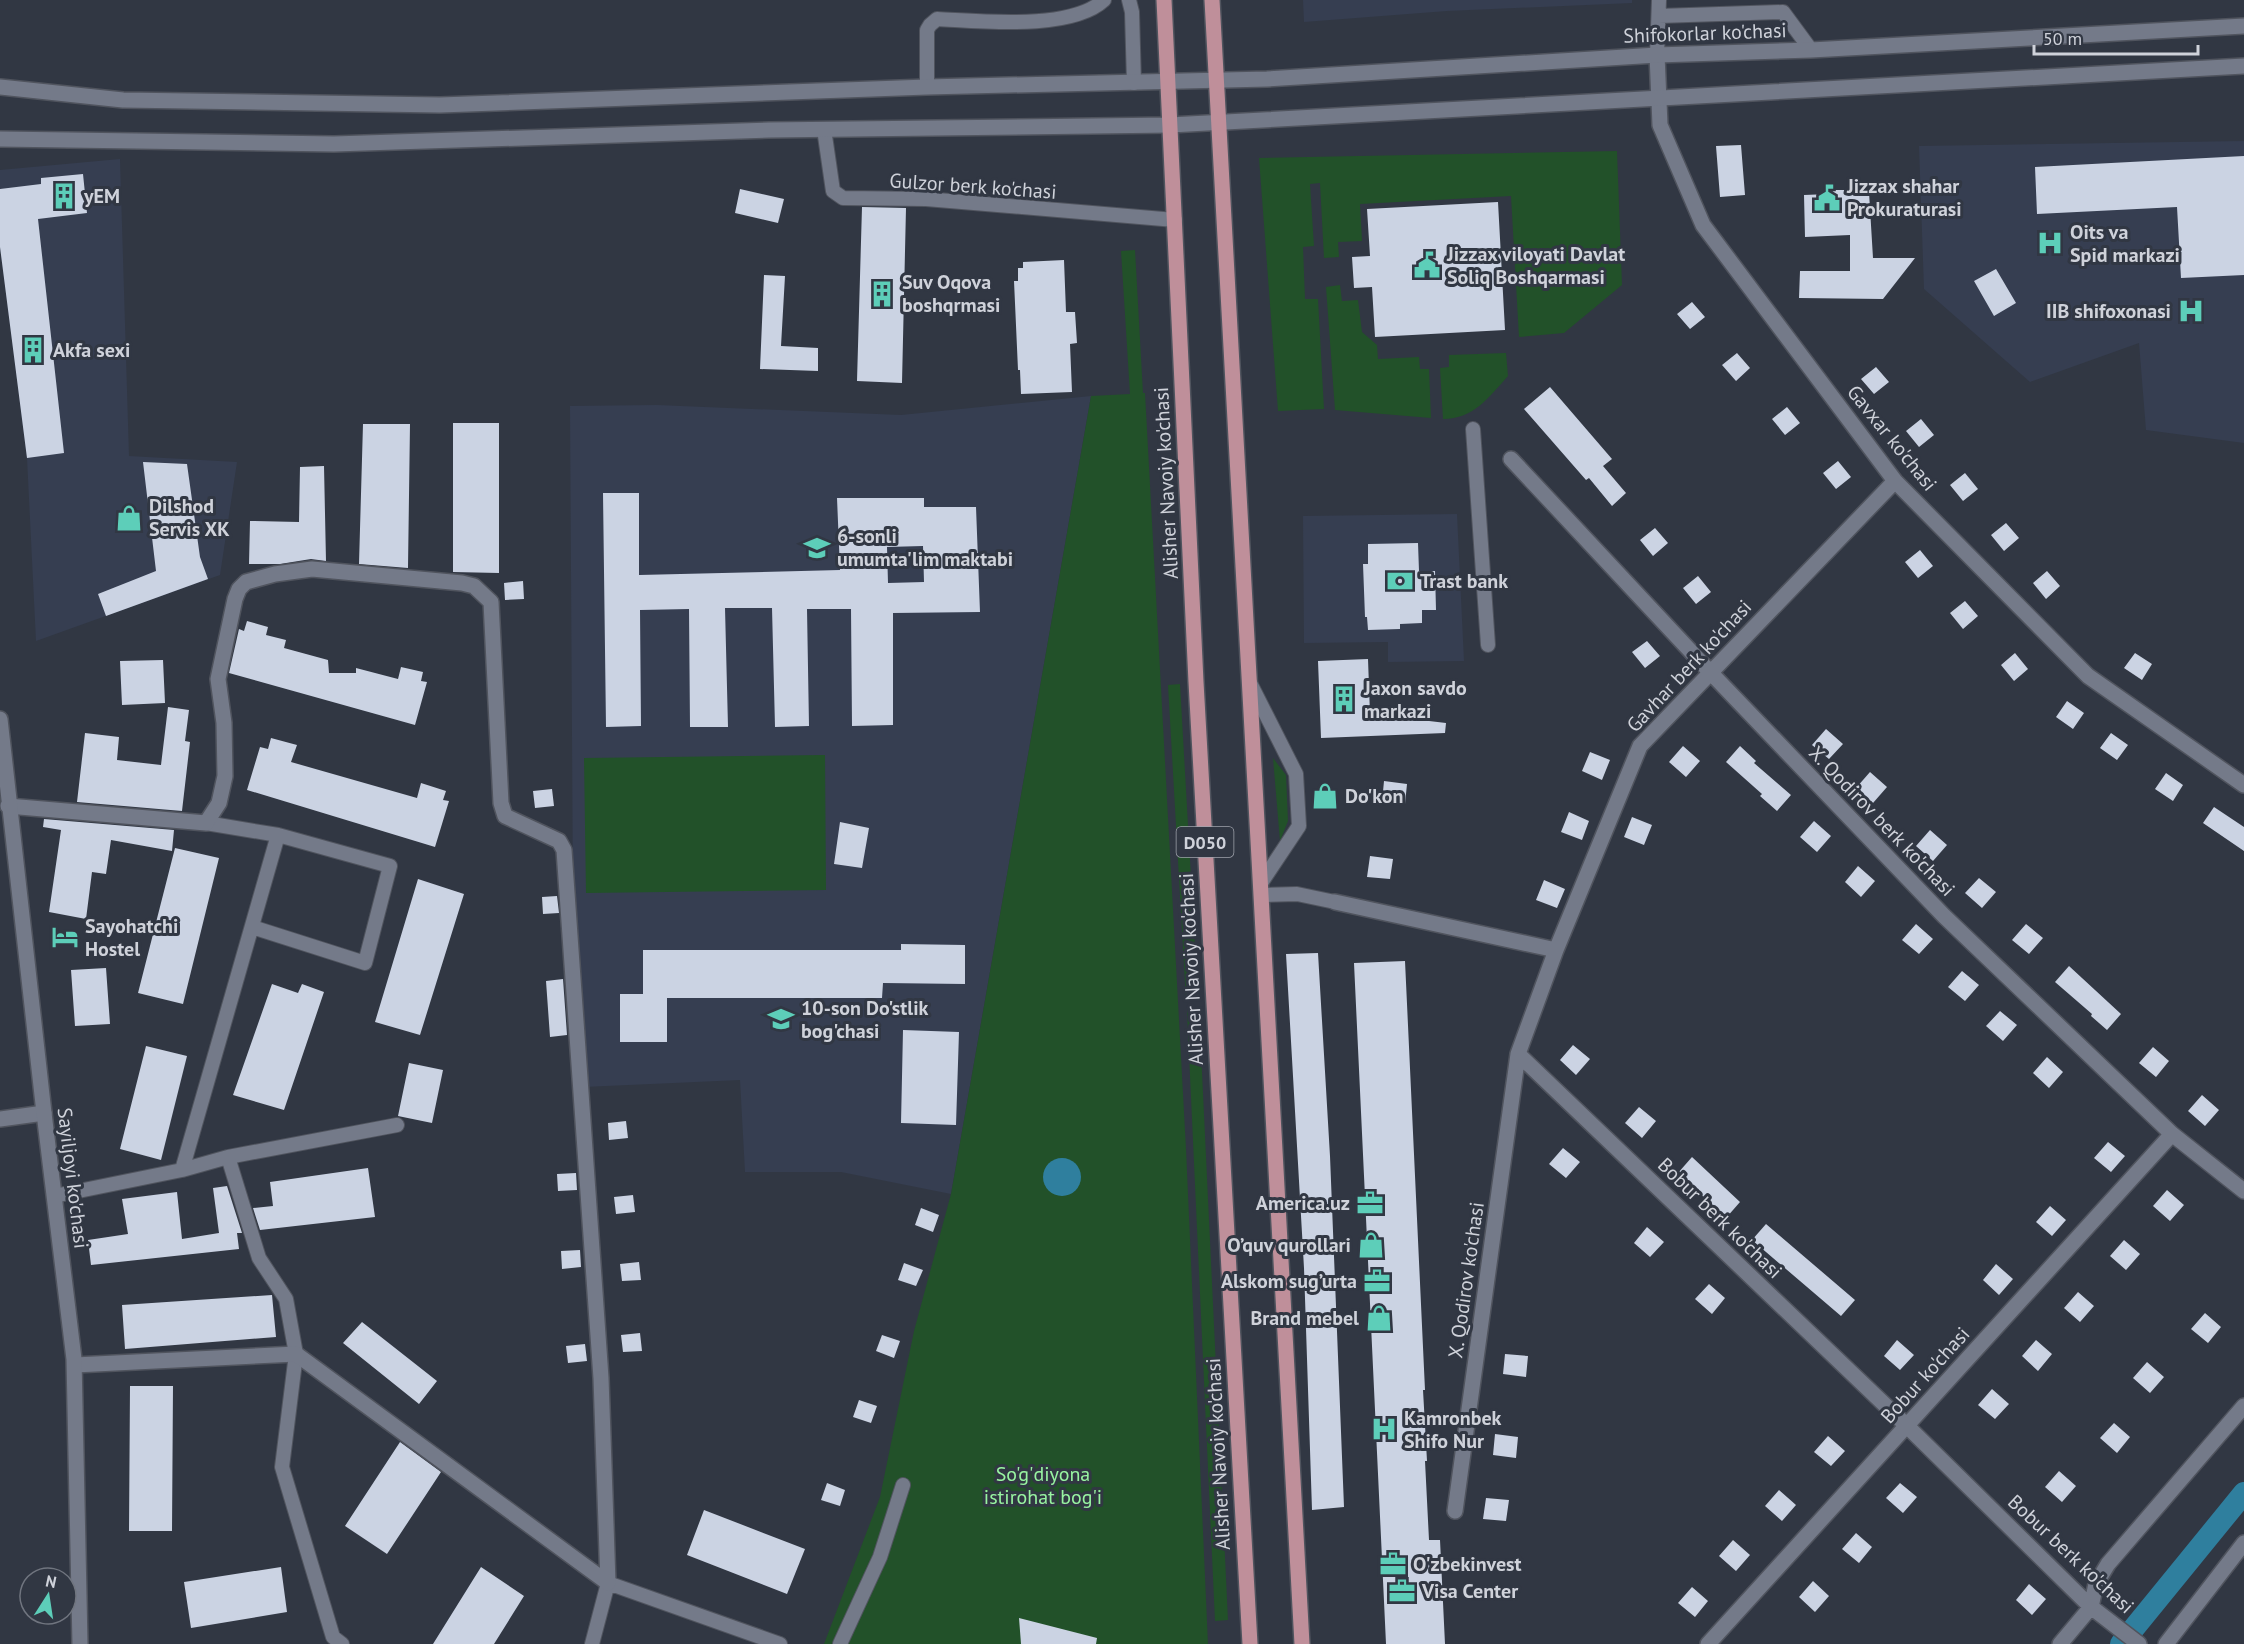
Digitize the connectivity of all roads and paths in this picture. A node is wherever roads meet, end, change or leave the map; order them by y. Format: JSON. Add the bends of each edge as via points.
{"nodes":[{"id":1,"x":1104,"y":0,"type":"edge"},
{"id":2,"x":1129,"y":0,"type":"edge"},
{"id":3,"x":1164,"y":0,"type":"edge"},
{"id":4,"x":1212,"y":0,"type":"edge"},
{"id":5,"x":1659,"y":0,"type":"edge"},
{"id":6,"x":1659,"y":16,"type":"junction"},
{"id":7,"x":2244,"y":26,"type":"edge"},
{"id":8,"x":1811,"y":50,"type":"junction"},
{"id":9,"x":1657,"y":55,"type":"junction"},
{"id":10,"x":2244,"y":66,"type":"edge"},
{"id":11,"x":1217,"y":81,"type":"junction"},
{"id":12,"x":1134,"y":83,"type":"junction"},
{"id":13,"x":1168,"y":83,"type":"junction"},
{"id":14,"x":0,"y":87,"type":"edge"},
{"id":15,"x":927,"y":87,"type":"junction"},
{"id":16,"x":1660,"y":97,"type":"junction"},
{"id":17,"x":1220,"y":122,"type":"junction"},
{"id":18,"x":1170,"y":125,"type":"junction"},
{"id":19,"x":824,"y":129,"type":"junction"},
{"id":20,"x":0,"y":139,"type":"edge"},
{"id":21,"x":1175,"y":220,"type":"junction"},
{"id":22,"x":1473,"y":429,"type":"dead end"},
{"id":23,"x":1511,"y":459,"type":"dead end"},
{"id":24,"x":1894,"y":481,"type":"junction"},
{"id":25,"x":1488,"y":645,"type":"dead end"},
{"id":26,"x":1711,"y":673,"type":"junction"},
{"id":27,"x":1249,"y":681,"type":"junction"},
{"id":28,"x":0,"y":719,"type":"edge"},
{"id":29,"x":2244,"y":785,"type":"edge"},
{"id":30,"x":8,"y":806,"type":"junction"},
{"id":31,"x":206,"y":824,"type":"junction"},
{"id":32,"x":278,"y":835,"type":"junction"},
{"id":33,"x":1261,"y":889,"type":"junction"},
{"id":34,"x":1335,"y":902,"type":"joint"},
{"id":35,"x":252,"y":927,"type":"junction"},
{"id":36,"x":1556,"y":950,"type":"junction"},
{"id":37,"x":1518,"y":1054,"type":"junction"},
{"id":38,"x":44,"y":1113,"type":"junction"},
{"id":39,"x":0,"y":1119,"type":"edge"},
{"id":40,"x":397,"y":1125,"type":"dead end"},
{"id":41,"x":2172,"y":1134,"type":"junction"},
{"id":42,"x":228,"y":1157,"type":"junction"},
{"id":43,"x":182,"y":1170,"type":"junction"},
{"id":44,"x":2244,"y":1191,"type":"edge"},
{"id":45,"x":54,"y":1196,"type":"junction"},
{"id":46,"x":296,"y":1354,"type":"junction"},
{"id":47,"x":75,"y":1365,"type":"junction"},
{"id":48,"x":2244,"y":1406,"type":"edge"},
{"id":49,"x":1907,"y":1426,"type":"junction"},
{"id":50,"x":903,"y":1485,"type":"dead end"},
{"id":51,"x":1455,"y":1511,"type":"dead end"},
{"id":52,"x":2244,"y":1543,"type":"edge"},
{"id":53,"x":608,"y":1583,"type":"junction"},
{"id":54,"x":2091,"y":1607,"type":"junction"},
{"id":55,"x":80,"y":1644,"type":"edge"},
{"id":56,"x":342,"y":1644,"type":"edge"},
{"id":57,"x":592,"y":1644,"type":"edge"},
{"id":58,"x":780,"y":1644,"type":"edge"},
{"id":59,"x":840,"y":1644,"type":"edge"},
{"id":60,"x":1250,"y":1644,"type":"edge"},
{"id":61,"x":1302,"y":1644,"type":"edge"},
{"id":62,"x":1708,"y":1644,"type":"edge"},
{"id":63,"x":2060,"y":1644,"type":"edge"},
{"id":64,"x":2139,"y":1644,"type":"edge"},
{"id":65,"x":2166,"y":1644,"type":"edge"}],
"edges":[{"from":1,"to":15,"type":"lane","via":[[1064,19],[937,19],[927,30]]},
{"from":2,"to":12,"type":"lane"},
{"from":3,"to":13,"type":"main road","name":"Alisher Navoiy ko'chasi","number":"D050"},
{"from":4,"to":11,"type":"main road","number":"D050"},
{"from":5,"to":6,"type":"lane"},
{"from":6,"to":8,"type":"lane","via":[[1784,12]]},
{"from":6,"to":9,"type":"lane"},
{"from":7,"to":8,"type":"street","name":"Shifokorlar ko'chasi"},
{"from":8,"to":9,"type":"street","name":"Shifokorlar ko'chasi"},
{"from":9,"to":11,"type":"street","name":"Shifokorlar ko'chasi"},
{"from":9,"to":16,"type":"street","name":"Gavxar ko'chasi"},
{"from":10,"to":16,"type":"street"},
{"from":11,"to":13,"type":"street","name":"Shifokorlar ko'chasi"},
{"from":11,"to":17,"type":"main road","number":"D050"},
{"from":12,"to":13,"type":"street","name":"Shifokorlar ko'chasi"},
{"from":12,"to":15,"type":"street","name":"Shifokorlar ko'chasi"},
{"from":13,"to":18,"type":"main road","name":"Alisher Navoiy ko'chasi","number":"D050"},
{"from":14,"to":15,"type":"street","name":"Shifokorlar ko'chasi","via":[[123,100],[440,105]]},
{"from":16,"to":17,"type":"street"},
{"from":16,"to":24,"type":"street","name":"Gavxar ko'chasi","via":[[1660,125],[1703,225]]},
{"from":17,"to":18,"type":"street"},
{"from":17,"to":27,"type":"main road","number":"D050"},
{"from":18,"to":19,"type":"street"},
{"from":18,"to":21,"type":"main road","name":"Alisher Navoiy ko'chasi","number":"D050"},
{"from":19,"to":20,"type":"street","via":[[334,144]]},
{"from":19,"to":21,"type":"lane","name":"Gulzor berk ko'chasi","via":[[833,191],[843,198],[926,200]]},
{"from":21,"to":60,"type":"main road","name":"Alisher Navoiy ko'chasi","number":"D050"},
{"from":22,"to":25,"type":"lane"},
{"from":23,"to":26,"type":"street","name":"X. Qodirov berk ko'chasi"},
{"from":24,"to":26,"type":"street","name":"Gavhar berk ko'chasi"},
{"from":24,"to":29,"type":"street","name":"Gavxar ko'chasi","via":[[2088,676]]},
{"from":26,"to":36,"type":"street","name":"Gavhar berk ko'chasi","via":[[1640,746]]},
{"from":26,"to":41,"type":"street","name":"X. Qodirov berk ko'chasi","via":[[1944,916]]},
{"from":27,"to":33,"type":"main road","number":"D050"},
{"from":27,"to":33,"type":"lane","via":[[1296,774],[1299,826]]},
{"from":28,"to":30,"type":"street","name":"Sayiljoyi ko'chasi"},
{"from":30,"to":31,"type":"street"},
{"from":30,"to":38,"type":"street","name":"Sayiljoyi ko'chasi"},
{"from":31,"to":32,"type":"lane"},
{"from":31,"to":53,"type":"street","via":[[219,803],[225,776],[218,679],[235,599],[246,582],[312,569],[462,583],[474,586],[491,602],[501,803],[505,816],[559,842],[564,850],[601,1378]]},
{"from":32,"to":35,"type":"lane"},
{"from":32,"to":35,"type":"lane","via":[[390,866],[365,963]]},
{"from":33,"to":34,"type":"lane"},
{"from":33,"to":61,"type":"main road","number":"D050"},
{"from":34,"to":36,"type":"street"},
{"from":35,"to":43,"type":"lane"},
{"from":36,"to":37,"type":"street"},
{"from":37,"to":49,"type":"street","name":"Bobur berk ko'chasi"},
{"from":37,"to":51,"type":"street","name":"X. Qodirov ko'chasi"},
{"from":38,"to":39,"type":"street"},
{"from":38,"to":45,"type":"street","name":"Sayiljoyi ko'chasi"},
{"from":40,"to":42,"type":"lane"},
{"from":41,"to":44,"type":"street","name":"X. Qodirov berk ko'chasi"},
{"from":41,"to":49,"type":"street","name":"Bobur ko'chasi"},
{"from":42,"to":43,"type":"lane"},
{"from":42,"to":46,"type":"lane","via":[[259,1258],[286,1299]]},
{"from":43,"to":45,"type":"lane"},
{"from":45,"to":47,"type":"street","name":"Sayiljoyi ko'chasi"},
{"from":46,"to":47,"type":"street"},
{"from":46,"to":53,"type":"street"},
{"from":46,"to":56,"type":"lane","via":[[282,1467],[333,1637]]},
{"from":47,"to":55,"type":"street","name":"Sayiljoyi ko'chasi"},
{"from":48,"to":54,"type":"street","via":[[2108,1564],[2096,1584]]},
{"from":49,"to":54,"type":"street","name":"Bobur berk ko'chasi"},
{"from":49,"to":62,"type":"street","name":"Bobur ko'chasi"},
{"from":50,"to":59,"type":"lane","via":[[880,1557]]},
{"from":52,"to":65,"type":"street"},
{"from":53,"to":57,"type":"lane"},
{"from":53,"to":58,"type":"lane"},
{"from":54,"to":63,"type":"street"},
{"from":54,"to":64,"type":"street","name":"Bobur berk ko'chasi"}]}
